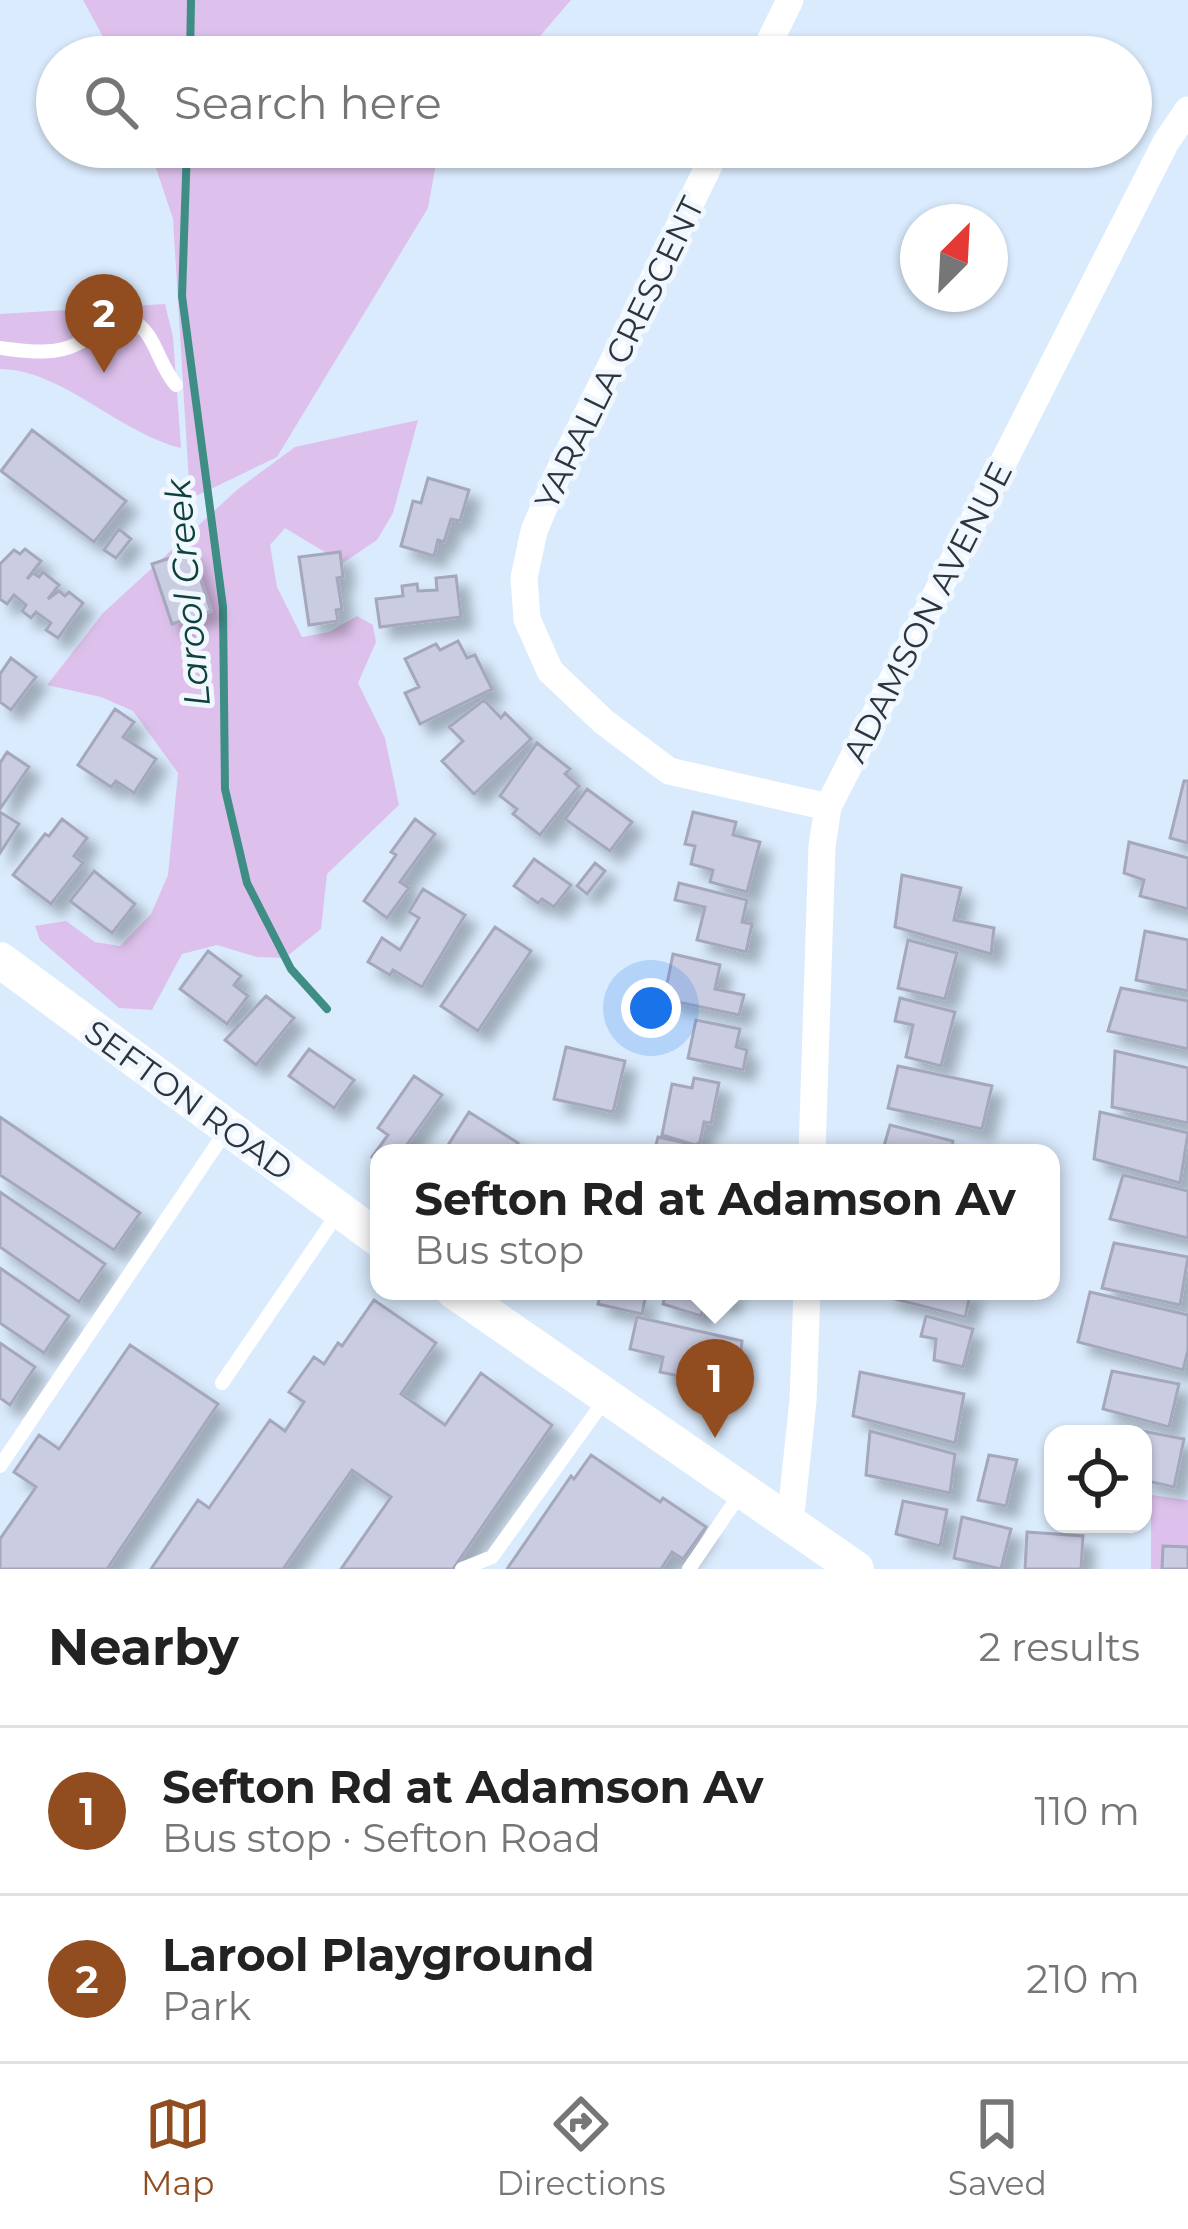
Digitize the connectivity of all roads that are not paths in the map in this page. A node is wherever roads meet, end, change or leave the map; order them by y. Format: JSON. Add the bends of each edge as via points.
{"nodes":[{"id":1,"x":790,"y":0,"type":"edge"},
{"id":2,"x":772,"y":36,"type":"edge"},
{"id":3,"x":1188,"y":110,"type":"edge"},
{"id":4,"x":708,"y":168,"type":"edge"},
{"id":5,"x":0,"y":347,"type":"edge"},
{"id":6,"x":176,"y":385,"type":"dead end"},
{"id":7,"x":828,"y":807,"type":"junction"},
{"id":8,"x":0,"y":961,"type":"edge"},
{"id":9,"x":228,"y":1128,"type":"junction"},
{"id":10,"x":812,"y":1144,"type":"edge"},
{"id":11,"x":340,"y":1210,"type":"junction"},
{"id":12,"x":370,"y":1232,"type":"edge"},
{"id":13,"x":467,"y":1300,"type":"edge"},
{"id":14,"x":807,"y":1300,"type":"edge"},
{"id":15,"x":222,"y":1383,"type":"dead end"},
{"id":16,"x":607,"y":1397,"type":"junction"},
{"id":17,"x":0,"y":1466,"type":"edge"},
{"id":18,"x":742,"y":1490,"type":"junction"},
{"id":19,"x":790,"y":1523,"type":"junction"},
{"id":20,"x":852,"y":1568,"type":"edge"},
{"id":21,"x":462,"y":1569,"type":"edge"},
{"id":22,"x":689,"y":1569,"type":"edge"}],
"edges":[{"from":1,"to":2,"type":"street"},
{"from":3,"to":7,"type":"street","name":"ADAMSON AVENUE"},
{"from":4,"to":7,"type":"street","name":"YARALLA CRESCENT","via":[[534,531],[524,578],[527,619],[550,671],[669,771]]},
{"from":5,"to":6,"type":"lane","via":[[72,347],[130,319],[151,336]]},
{"from":7,"to":10,"type":"street","name":"ADAMSON AVENUE"},
{"from":8,"to":9,"type":"street","name":"SEFTON ROAD"},
{"from":9,"to":11,"type":"street","name":"SEFTON ROAD"},
{"from":9,"to":17,"type":"lane"},
{"from":11,"to":12,"type":"street","name":"SEFTON ROAD"},
{"from":11,"to":15,"type":"lane"},
{"from":13,"to":16,"type":"street"},
{"from":14,"to":19,"type":"street"},
{"from":16,"to":18,"type":"street"},
{"from":16,"to":21,"type":"lane","via":[[492,1557]]},
{"from":18,"to":19,"type":"street"},
{"from":18,"to":22,"type":"lane"},
{"from":19,"to":20,"type":"street"}]}
